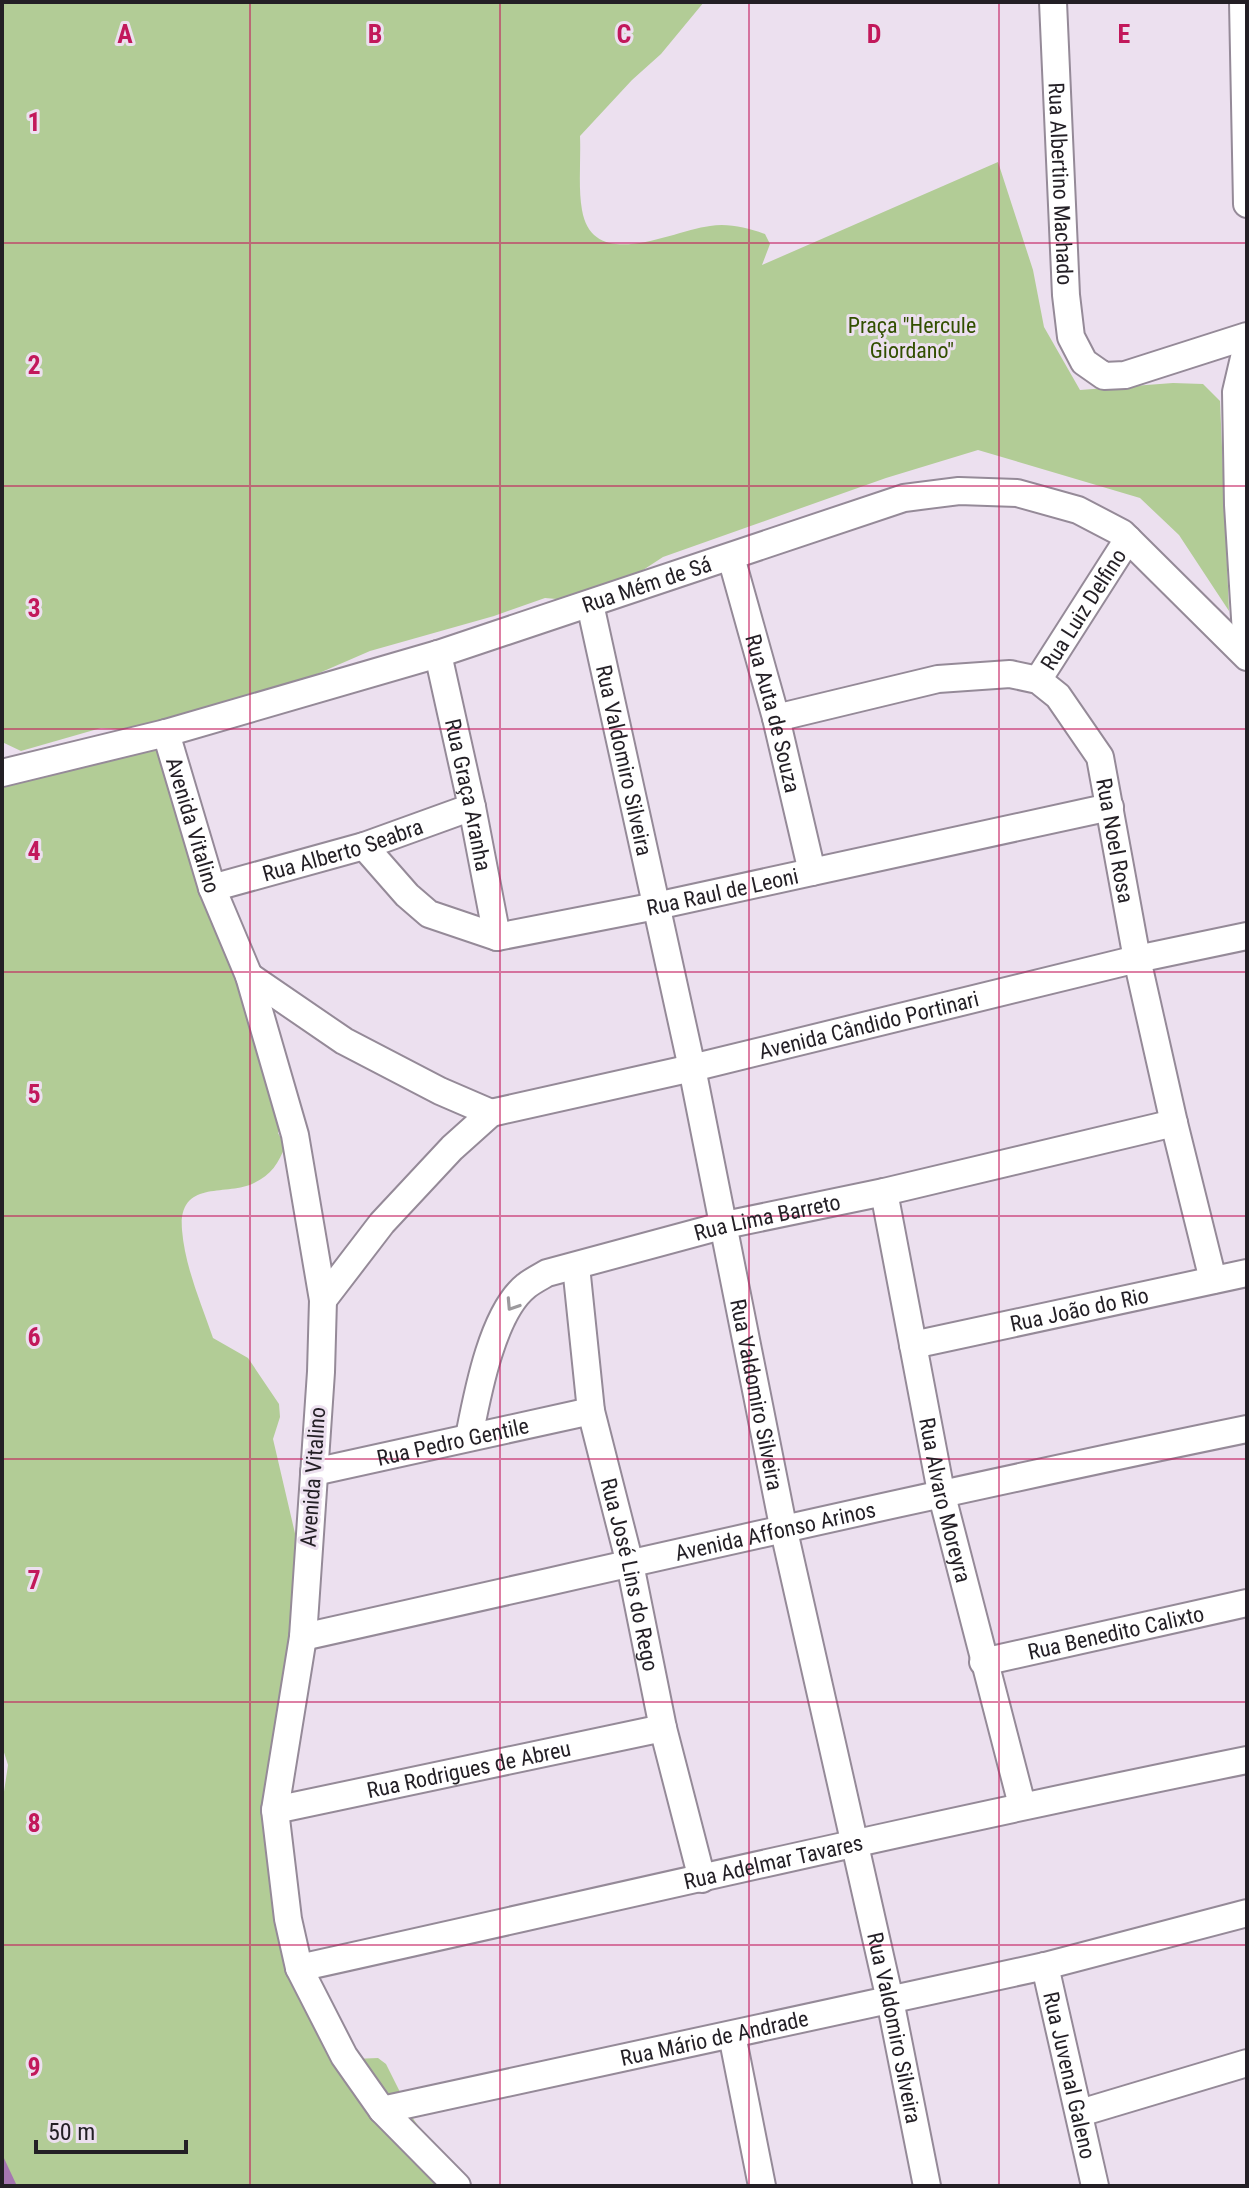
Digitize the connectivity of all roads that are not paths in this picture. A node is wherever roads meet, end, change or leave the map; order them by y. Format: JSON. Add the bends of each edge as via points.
{"nodes":[{"id":1,"x":1053,"y":2,"type":"edge"},
{"id":2,"x":1243,"y":2,"type":"edge"},
{"id":3,"x":1247,"y":204,"type":"edge"},
{"id":4,"x":1247,"y":336,"type":"edge"},
{"id":5,"x":1247,"y":345,"type":"edge"},
{"id":6,"x":1242,"y":503,"type":"edge"},
{"id":7,"x":1128,"y":539,"type":"junction"},
{"id":8,"x":731,"y":557,"type":"junction"},
{"id":9,"x":590,"y":604,"type":"junction"},
{"id":10,"x":1247,"y":650,"type":"edge"},
{"id":11,"x":438,"y":654,"type":"junction"},
{"id":12,"x":1247,"y":657,"type":"edge"},
{"id":13,"x":1038,"y":680,"type":"junction"},
{"id":14,"x":776,"y":718,"type":"junction"},
{"id":15,"x":166,"y":733,"type":"junction"},
{"id":16,"x":2,"y":773,"type":"edge"},
{"id":17,"x":472,"y":807,"type":"junction"},
{"id":18,"x":1110,"y":807,"type":"junction"},
{"id":19,"x":364,"y":846,"type":"junction"},
{"id":20,"x":812,"y":872,"type":"junction"},
{"id":21,"x":212,"y":888,"type":"junction"},
{"id":22,"x":656,"y":906,"type":"junction"},
{"id":23,"x":1247,"y":936,"type":"edge"},
{"id":24,"x":497,"y":937,"type":"junction"},
{"id":25,"x":1137,"y":959,"type":"junction"},
{"id":26,"x":249,"y":976,"type":"junction"},
{"id":27,"x":692,"y":1068,"type":"junction"},
{"id":28,"x":491,"y":1113,"type":"junction"},
{"id":29,"x":1174,"y":1123,"type":"junction"},
{"id":30,"x":884,"y":1192,"type":"junction"},
{"id":31,"x":725,"y":1225,"type":"junction"},
{"id":32,"x":576,"y":1266,"type":"junction"},
{"id":33,"x":1247,"y":1273,"type":"edge"},
{"id":34,"x":1213,"y":1280,"type":"junction"},
{"id":35,"x":323,"y":1300,"type":"junction"},
{"id":36,"x":913,"y":1345,"type":"junction"},
{"id":37,"x":591,"y":1411,"type":"junction"},
{"id":38,"x":1247,"y":1429,"type":"edge"},
{"id":39,"x":469,"y":1437,"type":"junction"},
{"id":40,"x":314,"y":1472,"type":"junction"},
{"id":41,"x":941,"y":1492,"type":"junction"},
{"id":42,"x":784,"y":1531,"type":"junction"},
{"id":43,"x":630,"y":1564,"type":"junction"},
{"id":44,"x":1247,"y":1603,"type":"edge"},
{"id":45,"x":303,"y":1637,"type":"junction"},
{"id":46,"x":983,"y":1662,"type":"junction"},
{"id":47,"x":663,"y":1728,"type":"junction"},
{"id":48,"x":1247,"y":1760,"type":"edge"},
{"id":49,"x":1022,"y":1805,"type":"junction"},
{"id":50,"x":275,"y":1810,"type":"junction"},
{"id":51,"x":856,"y":1845,"type":"junction"},
{"id":52,"x":702,"y":1879,"type":"junction"},
{"id":53,"x":1247,"y":1913,"type":"edge"},
{"id":54,"x":1045,"y":1966,"type":"junction"},
{"id":55,"x":299,"y":1968,"type":"junction"},
{"id":56,"x":890,"y":2000,"type":"junction"},
{"id":57,"x":732,"y":2035,"type":"junction"},
{"id":58,"x":1247,"y":2063,"type":"edge"},
{"id":59,"x":382,"y":2110,"type":"junction"},
{"id":60,"x":1080,"y":2113,"type":"junction"},
{"id":61,"x":457,"y":2186,"type":"edge"},
{"id":62,"x":762,"y":2186,"type":"edge"},
{"id":63,"x":927,"y":2186,"type":"edge"},
{"id":64,"x":1095,"y":2186,"type":"edge"}],
"edges":[{"from":1,"to":4,"type":"street","name":"Rua Albertino Machado","via":[[1066,295],[1071,337],[1084,362],[1104,376],[1125,375]]},
{"from":2,"to":3,"type":"street"},
{"from":5,"to":6,"type":"street","via":[[1236,392]]},
{"from":6,"to":10,"type":"street"},
{"from":7,"to":8,"type":"street","name":"Rua Mém de Sá","via":[[1078,510],[1017,493],[959,491],[904,498]]},
{"from":7,"to":12,"type":"street","name":"Rua Mém de Sá"},
{"from":7,"to":13,"type":"street","name":"Rua Luiz Delfino"},
{"from":8,"to":9,"type":"street","name":"Rua Mém de Sá"},
{"from":8,"to":14,"type":"street","name":"Rua Auta de Souza"},
{"from":9,"to":11,"type":"street","name":"Rua Mém de Sá"},
{"from":9,"to":22,"type":"street","name":"Rua Valdomiro Silveira"},
{"from":11,"to":15,"type":"street","name":"Rua Mém de Sá"},
{"from":11,"to":17,"type":"street","name":"Rua Graça Aranha"},
{"from":13,"to":14,"type":"street","via":[[1010,674],[938,679]]},
{"from":13,"to":18,"type":"street","name":"Rua Noel Rosa","via":[[1058,696],[1100,757]]},
{"from":14,"to":20,"type":"street","name":"Rua Auta de Souza"},
{"from":15,"to":16,"type":"street","name":"Rua Mém de Sá"},
{"from":15,"to":21,"type":"street","name":"Avenida Vitalino"},
{"from":17,"to":19,"type":"street","name":"Rua Alberto Seabra"},
{"from":17,"to":24,"type":"street","name":"Rua Graça Aranha"},
{"from":18,"to":20,"type":"street","name":"Rua Raul de Leoni"},
{"from":18,"to":25,"type":"street","name":"Rua Noel Rosa"},
{"from":19,"to":21,"type":"street","name":"Rua Alberto Seabra"},
{"from":19,"to":24,"type":"street","name":"Rua Raul de Leoni","via":[[429,914]]},
{"from":20,"to":22,"type":"street","name":"Rua Raul de Leoni"},
{"from":21,"to":26,"type":"street","name":"Avenida Vitalino"},
{"from":22,"to":24,"type":"street","name":"Rua Raul de Leoni"},
{"from":22,"to":27,"type":"street","name":"Rua Valdomiro Silveira"},
{"from":23,"to":25,"type":"street","name":"Avenida Cândido Portinari"},
{"from":25,"to":27,"type":"street","name":"Avenida Cândido Portinari"},
{"from":25,"to":29,"type":"street","name":"Rua Noel Rosa"},
{"from":26,"to":28,"type":"street","via":[[344,1041]]},
{"from":26,"to":35,"type":"street","name":"Avenida Vitalino","via":[[295,1135]]},
{"from":27,"to":28,"type":"street","name":"Avenida Cândido Portinari"},
{"from":27,"to":31,"type":"street","name":"Rua Valdomiro Silveira"},
{"from":28,"to":35,"type":"street","name":"Avenida Cândido Portinari","via":[[382,1223]]},
{"from":29,"to":30,"type":"street","name":"Rua Lima Barreto"},
{"from":29,"to":34,"type":"street","name":"Rua Noel Rosa"},
{"from":30,"to":31,"type":"street","name":"Rua Lima Barreto"},
{"from":30,"to":36,"type":"street","name":"Rua Alvaro Moreyra"},
{"from":31,"to":32,"type":"street","name":"Rua Lima Barreto"},
{"from":31,"to":42,"type":"street","name":"Rua Valdomiro Silveira"},
{"from":32,"to":37,"type":"street","name":"Rua José Lins do Rego"},
{"from":32,"to":39,"type":"street","name":"Rua Lima Barreto","one_way":true,"via":[[547,1273],[524,1287],[507,1310],[483,1368]]},
{"from":33,"to":34,"type":"street","name":"Rua João do Rio"},
{"from":34,"to":36,"type":"street","name":"Rua João do Rio"},
{"from":35,"to":40,"type":"street","name":"Avenida Vitalino"},
{"from":36,"to":41,"type":"street","name":"Rua Alvaro Moreyra"},
{"from":37,"to":39,"type":"street","name":"Rua Pedro Gentile"},
{"from":37,"to":43,"type":"street","name":"Rua José Lins do Rego"},
{"from":38,"to":41,"type":"street","name":"Avenida Affonso Arinos"},
{"from":39,"to":40,"type":"street","name":"Rua Pedro Gentile"},
{"from":40,"to":45,"type":"street","name":"Avenida Vitalino"},
{"from":41,"to":42,"type":"street","name":"Avenida Affonso Arinos"},
{"from":41,"to":46,"type":"street","name":"Rua Alvaro Moreyra"},
{"from":42,"to":43,"type":"street","name":"Avenida Affonso Arinos"},
{"from":42,"to":51,"type":"street","name":"Rua Valdomiro Silveira"},
{"from":43,"to":45,"type":"street","name":"Avenida Affonso Arinos"},
{"from":43,"to":47,"type":"street","name":"Rua José Lins do Rego"},
{"from":44,"to":46,"type":"street","name":"Rua Benedito Calixto"},
{"from":45,"to":50,"type":"street","name":"Avenida Vitalino"},
{"from":46,"to":49,"type":"street","name":"Rua Alvaro Moreyra"},
{"from":47,"to":50,"type":"street","name":"Rua Rodrigues de Abreu"},
{"from":47,"to":52,"type":"street","name":"Rua José Lins do Rego"},
{"from":48,"to":49,"type":"street","name":"Rua Adelmar Tavares"},
{"from":49,"to":51,"type":"street","name":"Rua Adelmar Tavares"},
{"from":50,"to":55,"type":"street","name":"Avenida Vitalino"},
{"from":51,"to":52,"type":"street","name":"Rua Adelmar Tavares"},
{"from":51,"to":56,"type":"street","name":"Rua Valdomiro Silveira"},
{"from":52,"to":55,"type":"street","name":"Rua Adelmar Tavares"},
{"from":53,"to":54,"type":"street","name":"Rua Mário de Andrade"},
{"from":54,"to":56,"type":"street","name":"Rua Mário de Andrade"},
{"from":54,"to":60,"type":"street","name":"Rua Juvenal Galeno"},
{"from":55,"to":59,"type":"street","name":"Avenida Vitalino","via":[[344,2056]]},
{"from":56,"to":57,"type":"street","name":"Rua Mário de Andrade"},
{"from":56,"to":63,"type":"street","name":"Rua Valdomiro Silveira"},
{"from":57,"to":59,"type":"street","name":"Rua Mário de Andrade"},
{"from":57,"to":62,"type":"street"},
{"from":58,"to":60,"type":"street"},
{"from":59,"to":61,"type":"street","name":"Avenida Vitalino"},
{"from":60,"to":64,"type":"street","name":"Rua Juvenal Galeno"}]}
